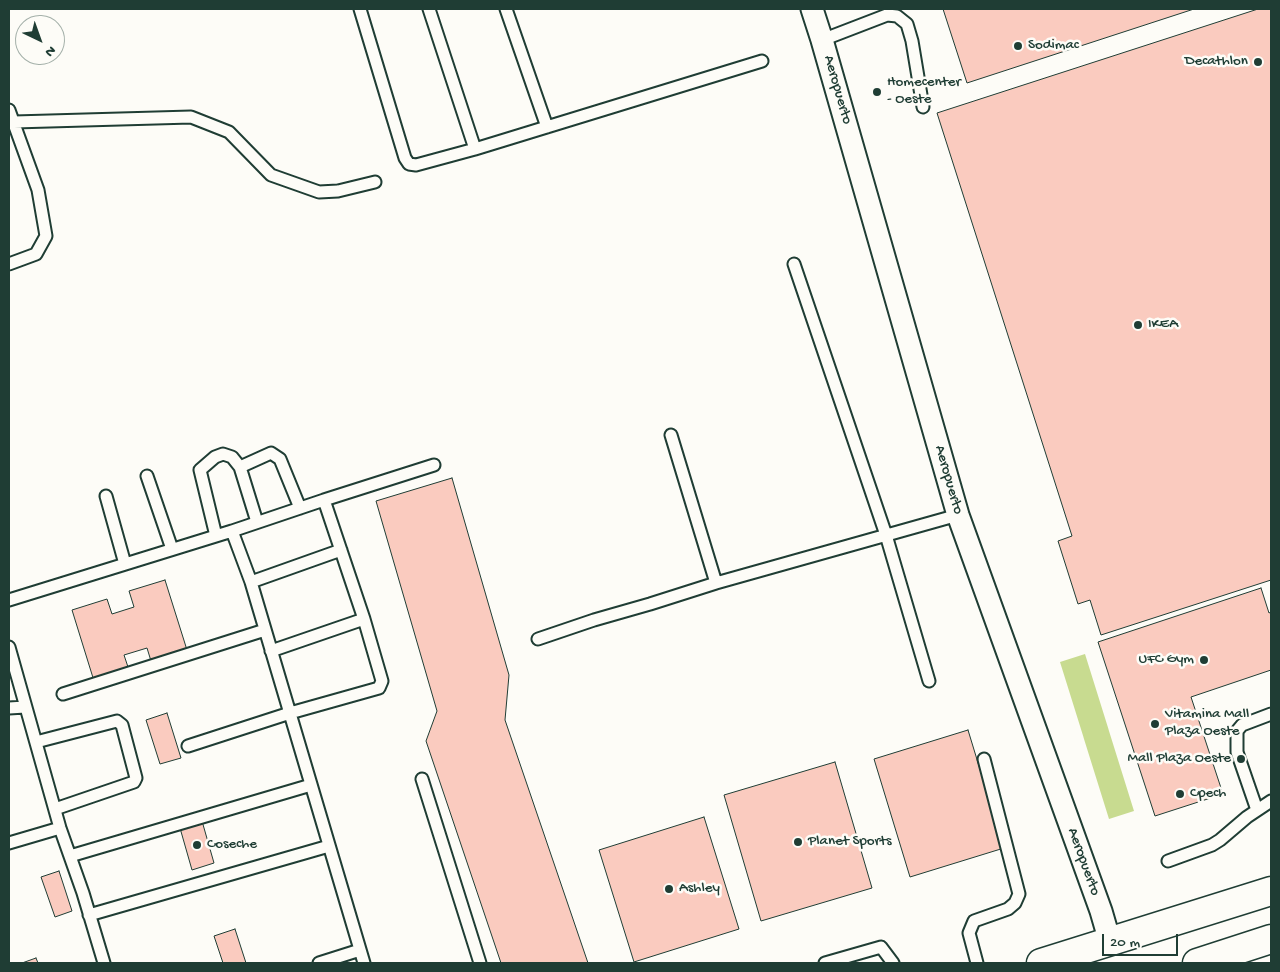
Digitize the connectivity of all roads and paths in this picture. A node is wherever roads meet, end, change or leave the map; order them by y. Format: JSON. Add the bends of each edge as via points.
{"nodes":[{"id":1,"x":360,"y":9,"type":"edge"},
{"id":2,"x":429,"y":9,"type":"edge"},
{"id":3,"x":506,"y":9,"type":"edge"},
{"id":4,"x":812,"y":9,"type":"edge"},
{"id":5,"x":822,"y":40,"type":"junction"},
{"id":6,"x":762,"y":61,"type":"dead end"},
{"id":7,"x":923,"y":107,"type":"dead end"},
{"id":8,"x":9,"y":110,"type":"edge"},
{"id":9,"x":14,"y":122,"type":"junction"},
{"id":10,"x":547,"y":127,"type":"junction"},
{"id":11,"x":475,"y":149,"type":"junction"},
{"id":12,"x":375,"y":182,"type":"dead end"},
{"id":13,"x":9,"y":264,"type":"edge"},
{"id":14,"x":794,"y":264,"type":"dead end"},
{"id":15,"x":671,"y":434,"type":"dead end"},
{"id":16,"x":434,"y":465,"type":"dead end"},
{"id":17,"x":240,"y":467,"type":"junction"},
{"id":18,"x":147,"y":476,"type":"dead end"},
{"id":19,"x":106,"y":496,"type":"dead end"},
{"id":20,"x":324,"y":500,"type":"junction"},
{"id":21,"x":300,"y":508,"type":"junction"},
{"id":22,"x":958,"y":515,"type":"junction"},
{"id":23,"x":257,"y":522,"type":"junction"},
{"id":24,"x":232,"y":531,"type":"junction"},
{"id":25,"x":886,"y":535,"type":"junction"},
{"id":26,"x":216,"y":536,"type":"junction"},
{"id":27,"x":172,"y":550,"type":"junction"},
{"id":28,"x":341,"y":550,"type":"junction"},
{"id":29,"x":125,"y":564,"type":"junction"},
{"id":30,"x":251,"y":582,"type":"junction"},
{"id":31,"x":716,"y":583,"type":"junction"},
{"id":32,"x":9,"y":600,"type":"edge"},
{"id":33,"x":364,"y":619,"type":"junction"},
{"id":34,"x":265,"y":630,"type":"junction"},
{"id":35,"x":538,"y":639,"type":"dead end"},
{"id":36,"x":9,"y":647,"type":"edge"},
{"id":37,"x":271,"y":651,"type":"junction"},
{"id":38,"x":929,"y":681,"type":"dead end"},
{"id":39,"x":63,"y":694,"type":"dead end"},
{"id":40,"x":25,"y":706,"type":"junction"},
{"id":41,"x":9,"y":708,"type":"edge"},
{"id":42,"x":290,"y":713,"type":"junction"},
{"id":43,"x":1271,"y":714,"type":"edge"},
{"id":44,"x":36,"y":742,"type":"junction"},
{"id":45,"x":188,"y":746,"type":"dead end"},
{"id":46,"x":984,"y":759,"type":"dead end"},
{"id":47,"x":422,"y":779,"type":"dead end"},
{"id":48,"x":311,"y":785,"type":"junction"},
{"id":49,"x":1271,"y":801,"type":"edge"},
{"id":50,"x":55,"y":808,"type":"junction"},
{"id":51,"x":1256,"y":810,"type":"junction"},
{"id":52,"x":60,"y":828,"type":"junction"},
{"id":53,"x":9,"y":843,"type":"edge"},
{"id":54,"x":329,"y":846,"type":"junction"},
{"id":55,"x":70,"y":856,"type":"junction"},
{"id":56,"x":1168,"y":861,"type":"dead end"},
{"id":57,"x":1271,"y":891,"type":"edge"},
{"id":58,"x":89,"y":915,"type":"junction"},
{"id":59,"x":1271,"y":939,"type":"edge"},
{"id":60,"x":1110,"y":942,"type":"junction"},
{"id":61,"x":360,"y":950,"type":"junction"},
{"id":62,"x":104,"y":963,"type":"edge"},
{"id":63,"x":319,"y":963,"type":"edge"},
{"id":64,"x":364,"y":963,"type":"edge"},
{"id":65,"x":480,"y":963,"type":"edge"},
{"id":66,"x":825,"y":963,"type":"edge"},
{"id":67,"x":893,"y":963,"type":"edge"},
{"id":68,"x":977,"y":963,"type":"edge"},
{"id":69,"x":1041,"y":963,"type":"edge"},
{"id":70,"x":1197,"y":963,"type":"edge"}],
"edges":[{"from":1,"to":11,"type":"lane","via":[[409,164],[416,165]]},
{"from":2,"to":11,"type":"lane"},
{"from":3,"to":10,"type":"lane"},
{"from":4,"to":5,"type":"street","name":"Aeropuerto"},
{"from":5,"to":7,"type":"lane","via":[[887,15],[897,16],[906,24],[912,41]]},
{"from":5,"to":22,"type":"street","name":"Aeropuerto"},
{"from":6,"to":10,"type":"lane"},
{"from":8,"to":9,"type":"lane"},
{"from":9,"to":12,"type":"lane","via":[[191,117],[229,132],[271,175],[319,192]]},
{"from":9,"to":13,"type":"lane","via":[[38,190],[46,236],[36,254]]},
{"from":10,"to":11,"type":"lane"},
{"from":14,"to":25,"type":"lane"},
{"from":15,"to":31,"type":"lane"},
{"from":16,"to":20,"type":"lane"},
{"from":17,"to":21,"type":"lane","via":[[271,453],[280,459]]},
{"from":17,"to":23,"type":"lane"},
{"from":17,"to":26,"type":"lane","via":[[232,457],[223,454],[200,470]]},
{"from":18,"to":27,"type":"lane"},
{"from":19,"to":29,"type":"lane"},
{"from":20,"to":21,"type":"lane"},
{"from":20,"to":28,"type":"lane"},
{"from":21,"to":23,"type":"lane"},
{"from":22,"to":25,"type":"lane"},
{"from":22,"to":60,"type":"street","name":"Aeropuerto"},
{"from":23,"to":24,"type":"lane"},
{"from":24,"to":26,"type":"lane"},
{"from":24,"to":30,"type":"lane"},
{"from":25,"to":31,"type":"lane"},
{"from":25,"to":38,"type":"lane"},
{"from":26,"to":27,"type":"lane"},
{"from":27,"to":29,"type":"lane"},
{"from":28,"to":30,"type":"lane"},
{"from":28,"to":33,"type":"lane"},
{"from":29,"to":32,"type":"lane"},
{"from":30,"to":34,"type":"lane"},
{"from":31,"to":35,"type":"lane"},
{"from":33,"to":37,"type":"lane"},
{"from":33,"to":42,"type":"lane","via":[[382,681],[379,688]]},
{"from":34,"to":37,"type":"lane"},
{"from":34,"to":39,"type":"lane"},
{"from":36,"to":40,"type":"lane"},
{"from":37,"to":42,"type":"lane"},
{"from":40,"to":41,"type":"lane"},
{"from":40,"to":44,"type":"lane"},
{"from":42,"to":45,"type":"lane"},
{"from":42,"to":48,"type":"lane"},
{"from":43,"to":51,"type":"lane","via":[[1237,730],[1237,752]]},
{"from":44,"to":50,"type":"lane"},
{"from":44,"to":50,"type":"lane","via":[[117,721],[122,725],[136,778],[134,782]]},
{"from":46,"to":68,"type":"lane","via":[[1019,894],[1008,909],[974,921],[969,933]]},
{"from":47,"to":65,"type":"lane"},
{"from":48,"to":54,"type":"lane"},
{"from":48,"to":55,"type":"lane"},
{"from":49,"to":51,"type":"lane"},
{"from":50,"to":52,"type":"lane"},
{"from":51,"to":56,"type":"lane","via":[[1212,845]]},
{"from":52,"to":53,"type":"lane"},
{"from":52,"to":55,"type":"lane"},
{"from":54,"to":58,"type":"lane"},
{"from":54,"to":61,"type":"lane"},
{"from":55,"to":58,"type":"lane"},
{"from":57,"to":60,"type":"main road"},
{"from":58,"to":62,"type":"lane"},
{"from":59,"to":70,"type":"main road"},
{"from":60,"to":69,"type":"main road"},
{"from":61,"to":63,"type":"lane"},
{"from":61,"to":64,"type":"lane"},
{"from":66,"to":67,"type":"lane","via":[[881,947]]}]}
